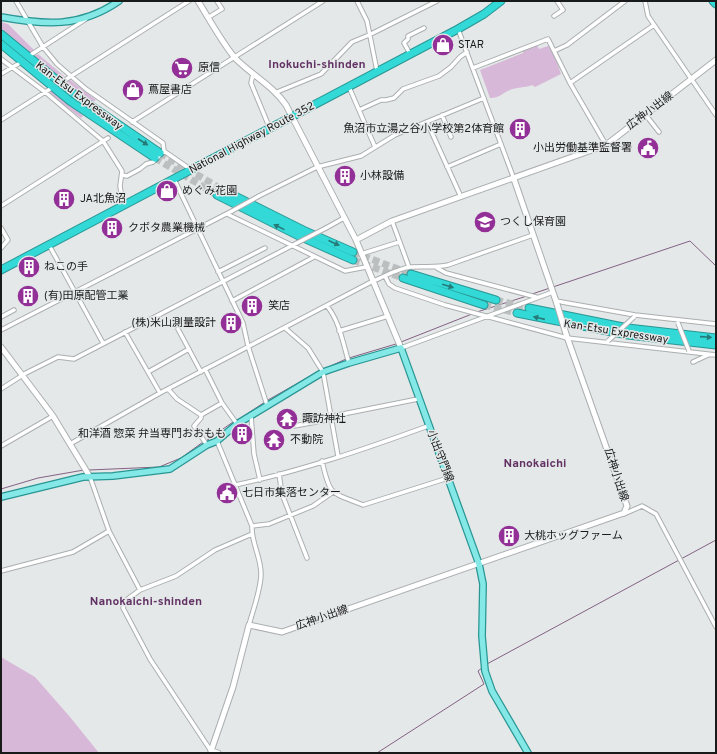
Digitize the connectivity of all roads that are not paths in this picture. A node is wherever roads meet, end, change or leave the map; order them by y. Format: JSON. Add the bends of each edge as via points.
{"nodes":[{"id":1,"x":16,"y":1,"type":"edge"},
{"id":2,"x":119,"y":1,"type":"edge"},
{"id":3,"x":189,"y":1,"type":"edge"},
{"id":4,"x":199,"y":1,"type":"edge"},
{"id":5,"x":217,"y":1,"type":"edge"},
{"id":6,"x":323,"y":1,"type":"edge"},
{"id":7,"x":357,"y":1,"type":"edge"},
{"id":8,"x":437,"y":1,"type":"edge"},
{"id":9,"x":501,"y":1,"type":"edge"},
{"id":10,"x":557,"y":1,"type":"edge"},
{"id":11,"x":625,"y":1,"type":"edge"},
{"id":12,"x":645,"y":1,"type":"edge"},
{"id":13,"x":713,"y":1,"type":"edge"},
{"id":14,"x":716,"y":4,"type":"edge"},
{"id":15,"x":90,"y":16,"type":"junction"},
{"id":16,"x":554,"y":16,"type":"dead end"},
{"id":17,"x":1,"y":17,"type":"edge"},
{"id":18,"x":209,"y":18,"type":"junction"},
{"id":19,"x":28,"y":22,"type":"junction"},
{"id":20,"x":654,"y":25,"type":"junction"},
{"id":21,"x":424,"y":28,"type":"dead end"},
{"id":22,"x":458,"y":29,"type":"junction"},
{"id":23,"x":1,"y":34,"type":"edge"},
{"id":24,"x":369,"y":35,"type":"junction"},
{"id":25,"x":1,"y":44,"type":"edge"},
{"id":26,"x":42,"y":47,"type":"junction"},
{"id":27,"x":554,"y":51,"type":"junction"},
{"id":28,"x":409,"y":52,"type":"dead end"},
{"id":29,"x":467,"y":52,"type":"junction"},
{"id":30,"x":32,"y":54,"type":"dead end"},
{"id":31,"x":234,"y":57,"type":"junction"},
{"id":32,"x":1,"y":59,"type":"edge"},
{"id":33,"x":716,"y":60,"type":"edge"},
{"id":34,"x":18,"y":64,"type":"dead end"},
{"id":35,"x":12,"y":68,"type":"junction"},
{"id":36,"x":473,"y":68,"type":"junction"},
{"id":37,"x":378,"y":72,"type":"junction"},
{"id":38,"x":1,"y":74,"type":"edge"},
{"id":39,"x":253,"y":74,"type":"junction"},
{"id":40,"x":71,"y":76,"type":"junction"},
{"id":41,"x":692,"y":79,"type":"junction"},
{"id":42,"x":65,"y":80,"type":"dead end"},
{"id":43,"x":570,"y":83,"type":"junction"},
{"id":44,"x":349,"y":87,"type":"junction"},
{"id":45,"x":50,"y":89,"type":"dead end"},
{"id":46,"x":45,"y":92,"type":"junction"},
{"id":47,"x":277,"y":92,"type":"junction"},
{"id":48,"x":484,"y":98,"type":"junction"},
{"id":49,"x":359,"y":110,"type":"junction"},
{"id":50,"x":646,"y":114,"type":"junction"},
{"id":51,"x":442,"y":115,"type":"junction"},
{"id":52,"x":716,"y":115,"type":"edge"},
{"id":53,"x":292,"y":117,"type":"junction"},
{"id":54,"x":1,"y":120,"type":"edge"},
{"id":55,"x":132,"y":122,"type":"junction"},
{"id":56,"x":427,"y":122,"type":"junction"},
{"id":57,"x":270,"y":129,"type":"junction"},
{"id":58,"x":659,"y":132,"type":"dead end"},
{"id":59,"x":451,"y":137,"type":"dead end"},
{"id":60,"x":108,"y":138,"type":"dead end"},
{"id":61,"x":103,"y":141,"type":"junction"},
{"id":62,"x":501,"y":144,"type":"junction"},
{"id":63,"x":606,"y":145,"type":"junction"},
{"id":64,"x":374,"y":147,"type":"junction"},
{"id":65,"x":160,"y":154,"type":"junction"},
{"id":66,"x":317,"y":167,"type":"junction"},
{"id":67,"x":446,"y":167,"type":"junction"},
{"id":68,"x":191,"y":170,"type":"junction"},
{"id":69,"x":122,"y":175,"type":"junction"},
{"id":70,"x":174,"y":179,"type":"junction"},
{"id":71,"x":514,"y":179,"type":"junction"},
{"id":72,"x":220,"y":192,"type":"tunnel mouth"},
{"id":73,"x":462,"y":197,"type":"junction"},
{"id":74,"x":1,"y":206,"type":"edge"},
{"id":75,"x":124,"y":206,"type":"junction"},
{"id":76,"x":227,"y":214,"type":"junction"},
{"id":77,"x":344,"y":218,"type":"junction"},
{"id":78,"x":392,"y":220,"type":"junction"},
{"id":79,"x":198,"y":228,"type":"junction"},
{"id":80,"x":2,"y":230,"type":"edge"},
{"id":81,"x":533,"y":235,"type":"junction"},
{"id":82,"x":356,"y":240,"type":"junction"},
{"id":83,"x":399,"y":242,"type":"junction"},
{"id":84,"x":49,"y":245,"type":"junction"},
{"id":85,"x":291,"y":246,"type":"junction"},
{"id":86,"x":1,"y":248,"type":"edge"},
{"id":87,"x":265,"y":248,"type":"dead end"},
{"id":88,"x":361,"y":254,"type":"junction"},
{"id":89,"x":353,"y":256,"type":"tunnel mouth"},
{"id":90,"x":314,"y":257,"type":"junction"},
{"id":91,"x":366,"y":267,"type":"junction"},
{"id":92,"x":437,"y":268,"type":"junction"},
{"id":93,"x":1,"y":270,"type":"edge"},
{"id":94,"x":410,"y":270,"type":"junction"},
{"id":95,"x":218,"y":272,"type":"junction"},
{"id":96,"x":385,"y":276,"type":"junction"},
{"id":97,"x":403,"y":278,"type":"tunnel mouth"},
{"id":98,"x":373,"y":281,"type":"junction"},
{"id":99,"x":222,"y":282,"type":"junction"},
{"id":100,"x":75,"y":291,"type":"junction"},
{"id":101,"x":552,"y":292,"type":"junction"},
{"id":102,"x":537,"y":297,"type":"junction"},
{"id":103,"x":232,"y":300,"type":"junction"},
{"id":104,"x":496,"y":300,"type":"tunnel mouth"},
{"id":105,"x":556,"y":302,"type":"junction"},
{"id":106,"x":484,"y":305,"type":"tunnel mouth"},
{"id":107,"x":327,"y":306,"type":"junction"},
{"id":108,"x":529,"y":308,"type":"tunnel mouth"},
{"id":109,"x":14,"y":310,"type":"dead end"},
{"id":110,"x":517,"y":313,"type":"tunnel mouth"},
{"id":111,"x":488,"y":315,"type":"junction"},
{"id":112,"x":388,"y":316,"type":"junction"},
{"id":113,"x":634,"y":316,"type":"junction"},
{"id":114,"x":1,"y":317,"type":"edge"},
{"id":115,"x":677,"y":322,"type":"junction"},
{"id":116,"x":716,"y":324,"type":"edge"},
{"id":117,"x":285,"y":328,"type":"junction"},
{"id":118,"x":178,"y":329,"type":"dead end"},
{"id":119,"x":1,"y":330,"type":"edge"},
{"id":120,"x":339,"y":331,"type":"junction"},
{"id":121,"x":125,"y":332,"type":"junction"},
{"id":122,"x":567,"y":336,"type":"junction"},
{"id":123,"x":716,"y":338,"type":"edge"},
{"id":124,"x":608,"y":341,"type":"junction"},
{"id":125,"x":103,"y":343,"type":"junction"},
{"id":126,"x":716,"y":345,"type":"edge"},
{"id":127,"x":248,"y":346,"type":"junction"},
{"id":128,"x":1,"y":347,"type":"edge"},
{"id":129,"x":401,"y":348,"type":"junction"},
{"id":130,"x":189,"y":349,"type":"junction"},
{"id":131,"x":689,"y":352,"type":"junction"},
{"id":132,"x":709,"y":355,"type":"junction"},
{"id":133,"x":716,"y":355,"type":"edge"},
{"id":134,"x":693,"y":362,"type":"dead end"},
{"id":135,"x":348,"y":363,"type":"junction"},
{"id":136,"x":203,"y":370,"type":"junction"},
{"id":137,"x":148,"y":372,"type":"junction"},
{"id":138,"x":323,"y":372,"type":"junction"},
{"id":139,"x":23,"y":376,"type":"junction"},
{"id":140,"x":1,"y":389,"type":"edge"},
{"id":141,"x":168,"y":389,"type":"junction"},
{"id":142,"x":160,"y":393,"type":"junction"},
{"id":143,"x":418,"y":399,"type":"junction"},
{"id":144,"x":222,"y":403,"type":"junction"},
{"id":145,"x":267,"y":405,"type":"junction"},
{"id":146,"x":200,"y":415,"type":"junction"},
{"id":147,"x":53,"y":416,"type":"junction"},
{"id":148,"x":252,"y":416,"type":"junction"},
{"id":149,"x":331,"y":418,"type":"junction"},
{"id":150,"x":237,"y":424,"type":"junction"},
{"id":151,"x":294,"y":426,"type":"dead end"},
{"id":152,"x":428,"y":426,"type":"junction"},
{"id":153,"x":217,"y":441,"type":"junction"},
{"id":154,"x":70,"y":444,"type":"junction"},
{"id":155,"x":207,"y":445,"type":"junction"},
{"id":156,"x":1,"y":446,"type":"edge"},
{"id":157,"x":338,"y":456,"type":"junction"},
{"id":158,"x":322,"y":461,"type":"junction"},
{"id":159,"x":279,"y":474,"type":"junction"},
{"id":160,"x":90,"y":477,"type":"junction"},
{"id":161,"x":448,"y":478,"type":"junction"},
{"id":162,"x":260,"y":480,"type":"junction"},
{"id":163,"x":235,"y":485,"type":"junction"},
{"id":164,"x":332,"y":492,"type":"junction"},
{"id":165,"x":1,"y":497,"type":"edge"},
{"id":166,"x":289,"y":515,"type":"junction"},
{"id":167,"x":621,"y":515,"type":"junction"},
{"id":168,"x":252,"y":526,"type":"junction"},
{"id":169,"x":109,"y":531,"type":"junction"},
{"id":170,"x":252,"y":534,"type":"junction"},
{"id":171,"x":307,"y":558,"type":"dead end"},
{"id":172,"x":479,"y":564,"type":"junction"},
{"id":173,"x":1,"y":571,"type":"edge"},
{"id":174,"x":140,"y":590,"type":"junction"},
{"id":175,"x":249,"y":625,"type":"junction"},
{"id":176,"x":716,"y":627,"type":"edge"},
{"id":177,"x":210,"y":752,"type":"edge"},
{"id":178,"x":218,"y":753,"type":"edge"},
{"id":179,"x":528,"y":753,"type":"edge"}],
"edges":[{"from":1,"to":19,"type":"street"},
{"from":2,"to":15,"type":"main road"},
{"from":3,"to":40,"type":"street"},
{"from":4,"to":18,"type":"main road"},
{"from":5,"to":18,"type":"street","via":[[222,10]]},
{"from":6,"to":31,"type":"street"},
{"from":7,"to":24,"type":"street"},
{"from":8,"to":24,"type":"street"},
{"from":9,"to":22,"type":"highway","name":"National Highway Route 352"},
{"from":10,"to":16,"type":"street","via":[[563,10]]},
{"from":11,"to":27,"type":"street","via":[[567,45]]},
{"from":12,"to":20,"type":"street","via":[[648,16]]},
{"from":13,"to":14,"type":"highway"},
{"from":15,"to":19,"type":"main road","via":[[47,24]]},
{"from":15,"to":26,"type":"street"},
{"from":17,"to":19,"type":"main road"},
{"from":18,"to":31,"type":"main road"},
{"from":19,"to":26,"type":"street"},
{"from":20,"to":41,"type":"street"},
{"from":20,"to":43,"type":"street"},
{"from":21,"to":28,"type":"street","via":[[408,36],[404,43]]},
{"from":22,"to":29,"type":"street"},
{"from":22,"to":37,"type":"highway","name":"National Highway Route 352"},
{"from":23,"to":65,"type":"highway","name":"Kan-Etsu Expressway","one_way":true,"via":[[74,94]]},
{"from":24,"to":37,"type":"street"},
{"from":24,"to":47,"type":"street","via":[[348,45],[314,78]]},
{"from":25,"to":65,"type":"highway","name":"Kan-Etsu Expressway","via":[[70,101]]},
{"from":26,"to":30,"type":"street"},
{"from":26,"to":40,"type":"street"},
{"from":27,"to":36,"type":"street","via":[[548,39]]},
{"from":27,"to":43,"type":"street"},
{"from":29,"to":36,"type":"street"},
{"from":29,"to":49,"type":"street","via":[[440,76],[403,89],[394,98],[381,100]]},
{"from":31,"to":39,"type":"main road"},
{"from":31,"to":55,"type":"street"},
{"from":32,"to":35,"type":"street"},
{"from":33,"to":41,"type":"main road","name":"広神小出線"},
{"from":34,"to":35,"type":"street"},
{"from":35,"to":38,"type":"street"},
{"from":35,"to":46,"type":"street"},
{"from":36,"to":48,"type":"street"},
{"from":37,"to":44,"type":"highway","name":"National Highway Route 352"},
{"from":39,"to":47,"type":"main road"},
{"from":39,"to":57,"type":"street","via":[[251,83]]},
{"from":40,"to":42,"type":"street"},
{"from":40,"to":55,"type":"street"},
{"from":41,"to":50,"type":"main road","name":"広神小出線"},
{"from":41,"to":52,"type":"street"},
{"from":43,"to":63,"type":"street"},
{"from":44,"to":49,"type":"street"},
{"from":44,"to":53,"type":"highway","name":"National Highway Route 352"},
{"from":45,"to":46,"type":"street"},
{"from":46,"to":54,"type":"street"},
{"from":46,"to":61,"type":"street"},
{"from":47,"to":53,"type":"main road"},
{"from":48,"to":51,"type":"street"},
{"from":48,"to":62,"type":"street"},
{"from":49,"to":64,"type":"street"},
{"from":50,"to":58,"type":"street"},
{"from":50,"to":63,"type":"main road","name":"広神小出線"},
{"from":51,"to":56,"type":"street"},
{"from":51,"to":59,"type":"street"},
{"from":53,"to":57,"type":"highway","name":"National Highway Route 352"},
{"from":53,"to":66,"type":"main road"},
{"from":55,"to":65,"type":"street","via":[[161,142]]},
{"from":56,"to":64,"type":"street","via":[[394,135]]},
{"from":56,"to":67,"type":"street"},
{"from":57,"to":68,"type":"highway","name":"National Highway Route 352"},
{"from":60,"to":61,"type":"street"},
{"from":61,"to":69,"type":"street"},
{"from":61,"to":74,"type":"street"},
{"from":62,"to":67,"type":"street"},
{"from":62,"to":71,"type":"street"},
{"from":63,"to":71,"type":"main road","name":"広神小出線"},
{"from":64,"to":66,"type":"street","via":[[361,156]]},
{"from":65,"to":68,"type":"street"},
{"from":65,"to":69,"type":"street","via":[[153,162],[128,176]]},
{"from":66,"to":76,"type":"street","bridge":true},
{"from":66,"to":77,"type":"main road"},
{"from":67,"to":73,"type":"street"},
{"from":68,"to":70,"type":"highway","name":"National Highway Route 352"},
{"from":69,"to":75,"type":"street","via":[[120,186]]},
{"from":70,"to":75,"type":"highway","name":"National Highway Route 352"},
{"from":70,"to":79,"type":"street"},
{"from":71,"to":73,"type":"main road"},
{"from":71,"to":81,"type":"main road","name":"広神小出線"},
{"from":72,"to":89,"type":"highway","via":[[299,236]]},
{"from":73,"to":78,"type":"main road"},
{"from":75,"to":84,"type":"highway","name":"National Highway Route 352"},
{"from":76,"to":79,"type":"street"},
{"from":76,"to":85,"type":"street"},
{"from":77,"to":82,"type":"main road"},
{"from":77,"to":85,"type":"street","bridge":true},
{"from":78,"to":82,"type":"main road"},
{"from":78,"to":83,"type":"street"},
{"from":79,"to":95,"type":"street"},
{"from":79,"to":100,"type":"street"},
{"from":80,"to":86,"type":"street","via":[[8,240]]},
{"from":81,"to":92,"type":"street"},
{"from":81,"to":101,"type":"main road","name":"広神小出線"},
{"from":82,"to":88,"type":"main road"},
{"from":83,"to":88,"type":"street"},
{"from":83,"to":94,"type":"street"},
{"from":84,"to":93,"type":"highway","name":"National Highway Route 352"},
{"from":84,"to":100,"type":"street"},
{"from":85,"to":90,"type":"street"},
{"from":85,"to":99,"type":"street"},
{"from":87,"to":95,"type":"street"},
{"from":88,"to":91,"type":"main road"},
{"from":90,"to":91,"type":"street","via":[[345,271]]},
{"from":90,"to":103,"type":"street"},
{"from":91,"to":98,"type":"main road"},
{"from":92,"to":94,"type":"street","via":[[425,266]]},
{"from":92,"to":102,"type":"street"},
{"from":94,"to":96,"type":"street"},
{"from":94,"to":104,"type":"highway","one_way":true},
{"from":95,"to":99,"type":"street"},
{"from":96,"to":98,"type":"street"},
{"from":96,"to":111,"type":"street","via":[[389,284],[395,288],[445,305]]},
{"from":97,"to":106,"type":"highway"},
{"from":98,"to":107,"type":"street"},
{"from":98,"to":112,"type":"main road"},
{"from":99,"to":103,"type":"street"},
{"from":99,"to":121,"type":"street"},
{"from":100,"to":119,"type":"street"},
{"from":100,"to":125,"type":"street"},
{"from":101,"to":102,"type":"street"},
{"from":101,"to":105,"type":"main road","name":"広神小出線"},
{"from":102,"to":111,"type":"street"},
{"from":103,"to":127,"type":"street","via":[[243,323]]},
{"from":105,"to":113,"type":"street"},
{"from":105,"to":122,"type":"main road","name":"広神小出線","bridge":true},
{"from":107,"to":117,"type":"street"},
{"from":107,"to":120,"type":"street","via":[[334,314]]},
{"from":108,"to":123,"type":"highway","name":"Kan-Etsu Expressway","one_way":true,"via":[[628,328]]},
{"from":109,"to":114,"type":"street"},
{"from":126,"to":110,"type":"highway","name":"Kan-Etsu Expressway","one_way":true,"via":[[628,335]]},
{"from":111,"to":122,"type":"street"},
{"from":111,"to":129,"type":"street"},
{"from":112,"to":120,"type":"street"},
{"from":112,"to":129,"type":"main road"},
{"from":113,"to":115,"type":"street"},
{"from":113,"to":124,"type":"street","bridge":true},
{"from":115,"to":116,"type":"street"},
{"from":115,"to":131,"type":"street","bridge":true},
{"from":117,"to":127,"type":"street"},
{"from":117,"to":138,"type":"street","via":[[308,348]]},
{"from":118,"to":130,"type":"street"},
{"from":120,"to":135,"type":"street"},
{"from":121,"to":125,"type":"street"},
{"from":121,"to":137,"type":"street"},
{"from":122,"to":124,"type":"street"},
{"from":122,"to":167,"type":"main road","name":"広神小出線","via":[[627,506]]},
{"from":124,"to":131,"type":"street"},
{"from":125,"to":139,"type":"street","via":[[74,359],[58,357]]},
{"from":127,"to":136,"type":"street"},
{"from":127,"to":145,"type":"street"},
{"from":128,"to":139,"type":"main road"},
{"from":129,"to":135,"type":"main road"},
{"from":129,"to":143,"type":"main road","name":"小出守門線"},
{"from":130,"to":136,"type":"street"},
{"from":130,"to":137,"type":"street"},
{"from":131,"to":132,"type":"street"},
{"from":132,"to":133,"type":"street"},
{"from":132,"to":134,"type":"street"},
{"from":135,"to":138,"type":"main road"},
{"from":136,"to":141,"type":"street"},
{"from":136,"to":144,"type":"street"},
{"from":137,"to":142,"type":"street"},
{"from":138,"to":145,"type":"main road"},
{"from":138,"to":149,"type":"street"},
{"from":139,"to":140,"type":"street"},
{"from":139,"to":147,"type":"main road"},
{"from":141,"to":142,"type":"street"},
{"from":141,"to":146,"type":"street","via":[[177,399]]},
{"from":142,"to":154,"type":"street"},
{"from":143,"to":149,"type":"street"},
{"from":143,"to":152,"type":"main road","name":"小出守門線"},
{"from":144,"to":146,"type":"street"},
{"from":144,"to":150,"type":"street"},
{"from":145,"to":148,"type":"main road"},
{"from":146,"to":155,"type":"street","via":[[201,418],[194,426]]},
{"from":147,"to":154,"type":"main road"},
{"from":147,"to":156,"type":"street"},
{"from":148,"to":150,"type":"main road"},
{"from":148,"to":162,"type":"street","via":[[254,454]]},
{"from":149,"to":151,"type":"street"},
{"from":149,"to":157,"type":"street"},
{"from":150,"to":153,"type":"main road"},
{"from":152,"to":157,"type":"street"},
{"from":152,"to":161,"type":"main road","name":"小出守門線","via":[[439,449]]},
{"from":153,"to":155,"type":"main road"},
{"from":153,"to":163,"type":"street"},
{"from":154,"to":160,"type":"main road"},
{"from":155,"to":160,"type":"main road","via":[[170,469]]},
{"from":157,"to":158,"type":"street"},
{"from":158,"to":159,"type":"street"},
{"from":158,"to":164,"type":"street"},
{"from":159,"to":162,"type":"street"},
{"from":159,"to":166,"type":"street"},
{"from":160,"to":165,"type":"main road"},
{"from":160,"to":169,"type":"street"},
{"from":161,"to":164,"type":"street","via":[[363,505]]},
{"from":161,"to":172,"type":"main road","name":"小出守門線"},
{"from":162,"to":163,"type":"street"},
{"from":163,"to":168,"type":"street"},
{"from":164,"to":166,"type":"street","via":[[313,506]]},
{"from":166,"to":168,"type":"street","via":[[269,524]]},
{"from":166,"to":171,"type":"street"},
{"from":167,"to":172,"type":"main road","name":"広神小出線"},
{"from":167,"to":176,"type":"street","via":[[642,506],[656,514]]},
{"from":168,"to":170,"type":"street"},
{"from":169,"to":173,"type":"street","via":[[73,552]]},
{"from":169,"to":174,"type":"street"},
{"from":170,"to":174,"type":"street","via":[[214,550],[176,576]]},
{"from":170,"to":175,"type":"street","via":[[261,574]]},
{"from":172,"to":175,"type":"main road","name":"広神小出線","via":[[282,632]]},
{"from":172,"to":179,"type":"main road","name":"小出守門線","via":[[483,584],[482,636],[485,671],[492,691]]},
{"from":174,"to":177,"type":"street","via":[[125,600],[123,608],[126,616],[150,660]]},
{"from":175,"to":177,"type":"main road"},
{"from":177,"to":178,"type":"main road"}]}
